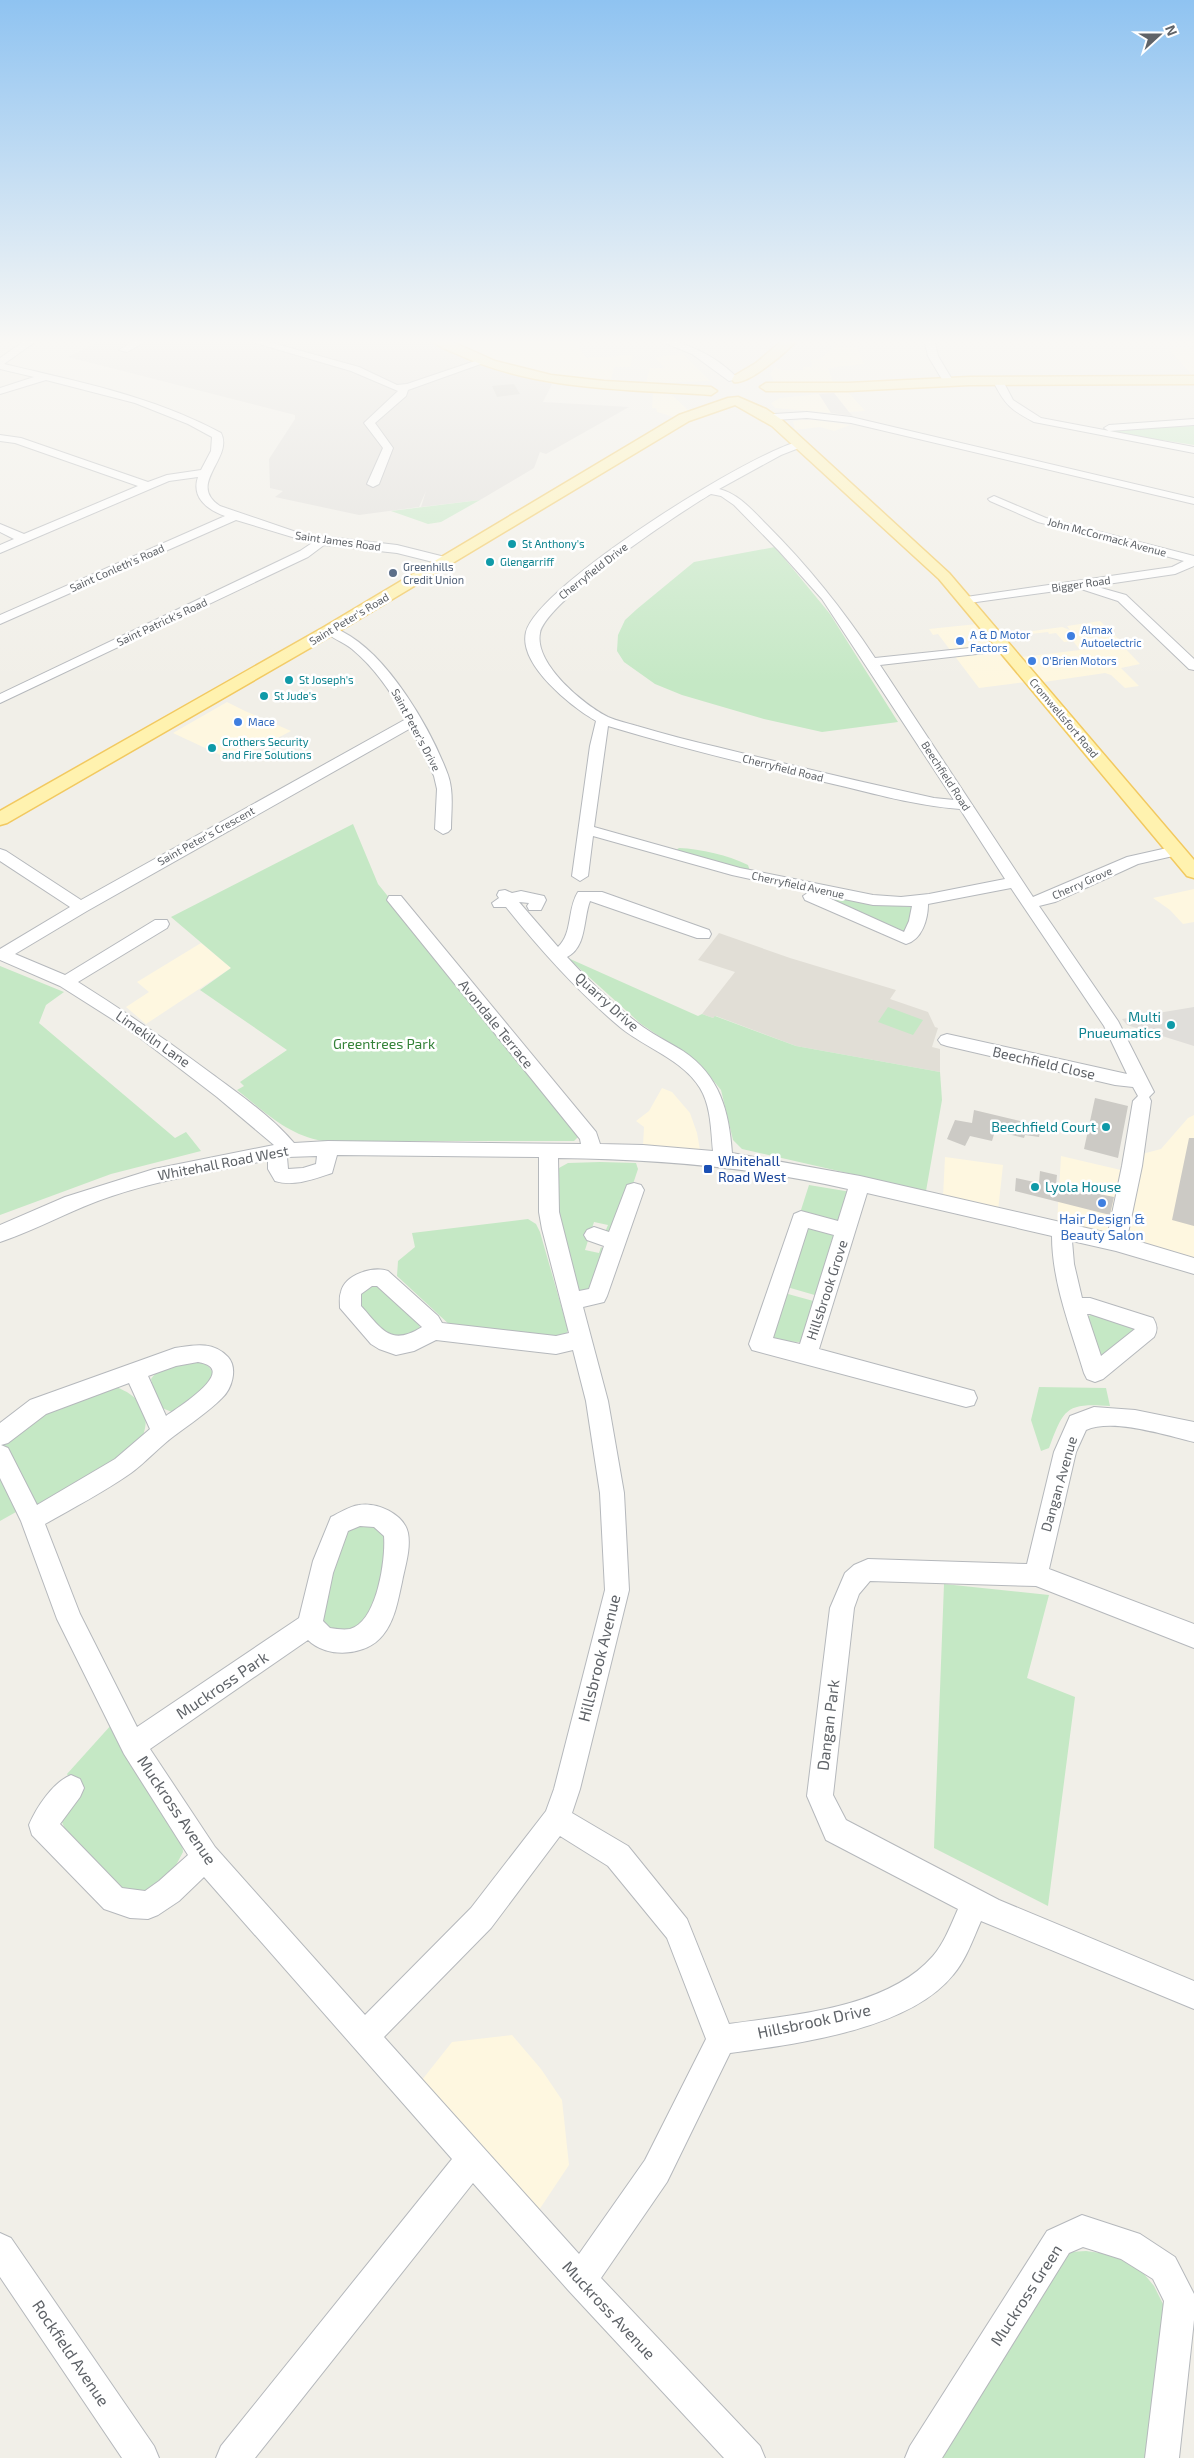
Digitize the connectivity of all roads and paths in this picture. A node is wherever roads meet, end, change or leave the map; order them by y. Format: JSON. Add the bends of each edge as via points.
{"nodes":[{"id":1,"x":56,"y":454,"type":"edge"},
{"id":2,"x":216,"y":454,"type":"edge"},
{"id":3,"x":386,"y":454,"type":"edge"},
{"id":4,"x":626,"y":454,"type":"edge"},
{"id":5,"x":776,"y":454,"type":"edge"},
{"id":6,"x":811,"y":454,"type":"edge"},
{"id":7,"x":994,"y":454,"type":"edge"},
{"id":8,"x":204,"y":473,"type":"junction"},
{"id":9,"x":373,"y":484,"type":"dead end"},
{"id":10,"x":148,"y":486,"type":"junction"},
{"id":11,"x":710,"y":490,"type":"junction"},
{"id":12,"x":994,"y":499,"type":"dead end"},
{"id":13,"x":1194,"y":501,"type":"edge"},
{"id":14,"x":235,"y":516,"type":"junction"},
{"id":15,"x":0,"y":528,"type":"edge"},
{"id":16,"x":25,"y":539,"type":"junction"},
{"id":17,"x":322,"y":541,"type":"junction"},
{"id":18,"x":0,"y":549,"type":"edge"},
{"id":19,"x":1194,"y":560,"type":"edge"},
{"id":20,"x":445,"y":561,"type":"junction"},
{"id":21,"x":1126,"y":578,"type":"junction"},
{"id":22,"x":1074,"y":585,"type":"junction"},
{"id":23,"x":1122,"y":598,"type":"junction"},
{"id":24,"x":966,"y":601,"type":"junction"},
{"id":25,"x":0,"y":620,"type":"edge"},
{"id":26,"x":330,"y":630,"type":"junction"},
{"id":27,"x":992,"y":633,"type":"junction"},
{"id":28,"x":1003,"y":647,"type":"junction"},
{"id":29,"x":962,"y":652,"type":"junction"},
{"id":30,"x":871,"y":662,"type":"junction"},
{"id":31,"x":1017,"y":662,"type":"junction"},
{"id":32,"x":1194,"y":666,"type":"edge"},
{"id":33,"x":0,"y":698,"type":"edge"},
{"id":34,"x":604,"y":720,"type":"junction"},
{"id":35,"x":413,"y":721,"type":"junction"},
{"id":36,"x":965,"y":805,"type":"junction"},
{"id":37,"x":0,"y":819,"type":"edge"},
{"id":38,"x":443,"y":829,"type":"dead end"},
{"id":39,"x":586,"y":829,"type":"junction"},
{"id":40,"x":1161,"y":833,"type":"junction"},
{"id":41,"x":1176,"y":851,"type":"junction"},
{"id":42,"x":0,"y":854,"type":"edge"},
{"id":43,"x":1133,"y":860,"type":"junction"},
{"id":44,"x":1194,"y":872,"type":"edge"},
{"id":45,"x":580,"y":876,"type":"dead end"},
{"id":46,"x":1015,"y":882,"type":"junction"},
{"id":47,"x":793,"y":884,"type":"junction"},
{"id":48,"x":396,"y":900,"type":"dead end"},
{"id":49,"x":920,"y":900,"type":"junction"},
{"id":50,"x":1030,"y":903,"type":"junction"},
{"id":51,"x":81,"y":906,"type":"junction"},
{"id":52,"x":535,"y":906,"type":"dead end"},
{"id":53,"x":161,"y":924,"type":"dead end"},
{"id":54,"x":703,"y":934,"type":"dead end"},
{"id":55,"x":1,"y":954,"type":"edge"},
{"id":56,"x":556,"y":955,"type":"junction"},
{"id":57,"x":66,"y":982,"type":"junction"},
{"id":58,"x":947,"y":1040,"type":"dead end"},
{"id":59,"x":1143,"y":1091,"type":"junction"},
{"id":60,"x":328,"y":1148,"type":"junction"},
{"id":61,"x":548,"y":1150,"type":"junction"},
{"id":62,"x":592,"y":1150,"type":"junction"},
{"id":63,"x":283,"y":1151,"type":"junction"},
{"id":64,"x":723,"y":1159,"type":"junction"},
{"id":65,"x":860,"y":1183,"type":"junction"},
{"id":66,"x":634,"y":1190,"type":"dead end"},
{"id":67,"x":846,"y":1230,"type":"junction"},
{"id":68,"x":1062,"y":1230,"type":"junction"},
{"id":69,"x":0,"y":1234,"type":"edge"},
{"id":70,"x":594,"y":1236,"type":"dead end"},
{"id":71,"x":617,"y":1242,"type":"junction"},
{"id":72,"x":1116,"y":1243,"type":"junction"},
{"id":73,"x":1194,"y":1266,"type":"edge"},
{"id":74,"x":572,"y":1301,"type":"junction"},
{"id":75,"x":1075,"y":1306,"type":"dead end"},
{"id":76,"x":433,"y":1331,"type":"dead end"},
{"id":77,"x":581,"y":1339,"type":"junction"},
{"id":78,"x":807,"y":1355,"type":"junction"},
{"id":79,"x":135,"y":1372,"type":"junction"},
{"id":80,"x":966,"y":1398,"type":"dead end"},
{"id":81,"x":162,"y":1432,"type":"junction"},
{"id":82,"x":1194,"y":1432,"type":"edge"},
{"id":83,"x":0,"y":1436,"type":"edge"},
{"id":84,"x":0,"y":1455,"type":"edge"},
{"id":85,"x":32,"y":1520,"type":"junction"},
{"id":86,"x":1036,"y":1575,"type":"junction"},
{"id":87,"x":310,"y":1625,"type":"junction"},
{"id":88,"x":1194,"y":1636,"type":"edge"},
{"id":89,"x":133,"y":1745,"type":"junction"},
{"id":90,"x":71,"y":1788,"type":"dead end"},
{"id":91,"x":556,"y":1819,"type":"junction"},
{"id":92,"x":205,"y":1857,"type":"junction"},
{"id":93,"x":975,"y":1902,"type":"junction"},
{"id":94,"x":1194,"y":1995,"type":"edge"},
{"id":95,"x":364,"y":2037,"type":"junction"},
{"id":96,"x":722,"y":2040,"type":"junction"},
{"id":97,"x":472,"y":2159,"type":"junction"},
{"id":98,"x":0,"y":2249,"type":"edge"},
{"id":99,"x":580,"y":2280,"type":"junction"},
{"id":100,"x":142,"y":2458,"type":"edge"},
{"id":101,"x":233,"y":2458,"type":"edge"},
{"id":102,"x":748,"y":2458,"type":"edge"},
{"id":103,"x":922,"y":2458,"type":"edge"},
{"id":104,"x":1162,"y":2458,"type":"edge"}],
"edges":[{"from":1,"to":10,"type":"street"},
{"from":2,"to":8,"type":"street"},
{"from":3,"to":9,"type":"street"},
{"from":4,"to":20,"type":"main road","name":"Saint Peter's Road"},
{"from":5,"to":11,"type":"street","name":"Cherryfield Drive"},
{"from":6,"to":24,"type":"main road","name":"Cromwellsfort Road","via":[[936,568]]},
{"from":7,"to":13,"type":"street"},
{"from":8,"to":10,"type":"street","via":[[167,478]]},
{"from":8,"to":14,"type":"street","name":"Saint James Road","via":[[205,499]]},
{"from":10,"to":16,"type":"street"},
{"from":11,"to":30,"type":"street","name":"Beechfield Road","via":[[725,494],[738,503],[783,548],[826,596]]},
{"from":11,"to":34,"type":"street","name":"Cherryfield Drive","via":[[604,561],[566,591],[537,622],[532,633],[537,655],[547,672],[563,691]]},
{"from":12,"to":19,"type":"street","name":"John McCormack Avenue","via":[[1042,520]]},
{"from":14,"to":17,"type":"street","name":"Saint James Road","via":[[284,533]]},
{"from":14,"to":25,"type":"street","name":"Saint Conleth's Road"},
{"from":15,"to":16,"type":"street"},
{"from":16,"to":18,"type":"street"},
{"from":17,"to":20,"type":"street","name":"Saint James Road","via":[[398,549]]},
{"from":17,"to":33,"type":"street","name":"Saint Patrick's Road","via":[[304,554]]},
{"from":19,"to":21,"type":"street","name":"Bigger Road","via":[[1175,570]]},
{"from":20,"to":26,"type":"main road","name":"Saint Peter's Road"},
{"from":21,"to":22,"type":"street","name":"Bigger Road"},
{"from":21,"to":23,"type":"street","via":[[1121,587]]},
{"from":22,"to":23,"type":"street"},
{"from":22,"to":24,"type":"street","name":"Bigger Road"},
{"from":23,"to":32,"type":"street"},
{"from":24,"to":27,"type":"main road","name":"Cromwellsfort Road"},
{"from":26,"to":35,"type":"street","name":"Saint Peter's Drive","via":[[347,638],[369,658],[393,686]]},
{"from":26,"to":37,"type":"main road","name":"Saint Peter's Road"},
{"from":27,"to":28,"type":"main road","name":"Cromwellsfort Road"},
{"from":27,"to":29,"type":"street","via":[[978,645]]},
{"from":28,"to":29,"type":"street"},
{"from":28,"to":31,"type":"main road","name":"Cromwellsfort Road"},
{"from":29,"to":30,"type":"street"},
{"from":29,"to":31,"type":"street"},
{"from":30,"to":36,"type":"street","name":"Beechfield Road"},
{"from":31,"to":40,"type":"main road","name":"Cromwellsfort Road"},
{"from":34,"to":36,"type":"street","name":"Cherryfield Road","via":[[662,738],[804,773],[934,803]]},
{"from":34,"to":39,"type":"street","via":[[597,746]]},
{"from":35,"to":38,"type":"street","name":"Saint Peter's Drive","via":[[441,776],[444,789]]},
{"from":35,"to":51,"type":"street","name":"Saint Peter's Crescent"},
{"from":36,"to":46,"type":"street","name":"Beechfield Road"},
{"from":39,"to":45,"type":"street"},
{"from":39,"to":47,"type":"street","name":"Cherryfield Avenue"},
{"from":40,"to":41,"type":"main road","name":"Cromwellsfort Road"},
{"from":40,"to":43,"type":"street","name":"Cherry Grove","via":[[1151,849]]},
{"from":41,"to":43,"type":"street","name":"Cherry Grove"},
{"from":41,"to":44,"type":"main road","name":"Cromwellsfort Road"},
{"from":42,"to":51,"type":"street"},
{"from":43,"to":50,"type":"street","name":"Cherry Grove","via":[[1049,898]]},
{"from":46,"to":49,"type":"street","name":"Cherryfield Avenue"},
{"from":46,"to":50,"type":"street","name":"Beechfield Road"},
{"from":47,"to":49,"type":"street","name":"Cherryfield Avenue","via":[[873,900]]},
{"from":47,"to":49,"type":"street","via":[[798,890],[906,939],[915,927]]},
{"from":48,"to":62,"type":"street","name":"Avondale Terrace","via":[[589,1137]]},
{"from":50,"to":59,"type":"street","name":"Beechfield Road","via":[[1112,1025]]},
{"from":51,"to":55,"type":"street","name":"Saint Peter's Crescent"},
{"from":52,"to":56,"type":"street","name":"Quarry Drive","via":[[538,900],[521,896],[504,899]]},
{"from":53,"to":57,"type":"street"},
{"from":54,"to":56,"type":"street","via":[[596,896],[584,896],[580,902],[577,932],[563,953]]},
{"from":55,"to":57,"type":"street","name":"Limekiln Lane"},
{"from":56,"to":64,"type":"street","name":"Quarry Drive","via":[[630,1026],[701,1076],[715,1102]]},
{"from":57,"to":63,"type":"street","name":"Limekiln Lane","via":[[172,1052],[224,1092],[277,1136]]},
{"from":58,"to":59,"type":"street","name":"Beechfield Close","via":[[1115,1080]]},
{"from":59,"to":72,"type":"street"},
{"from":60,"to":61,"type":"street","name":"Whitehall Road West"},
{"from":60,"to":63,"type":"street","name":"Whitehall Road West"},
{"from":60,"to":63,"type":"street","via":[[325,1168],[304,1175],[282,1176],[278,1169]]},
{"from":61,"to":62,"type":"street","name":"Whitehall Road West"},
{"from":61,"to":74,"type":"street","name":"Hillsbrook Avenue","via":[[549,1212]]},
{"from":62,"to":64,"type":"street","name":"Whitehall Road West"},
{"from":63,"to":69,"type":"street","name":"Whitehall Road West","via":[[154,1176],[72,1202]]},
{"from":64,"to":65,"type":"street","name":"Whitehall Road West"},
{"from":65,"to":67,"type":"street","name":"Hillsbrook Grove"},
{"from":65,"to":68,"type":"street","name":"Whitehall Road West"},
{"from":66,"to":71,"type":"street"},
{"from":67,"to":78,"type":"street","name":"Hillsbrook Grove"},
{"from":67,"to":78,"type":"street","via":[[801,1219],[760,1344]]},
{"from":68,"to":72,"type":"street","name":"Whitehall Road West"},
{"from":68,"to":75,"type":"street","via":[[1061,1248]]},
{"from":70,"to":71,"type":"street"},
{"from":71,"to":74,"type":"street","via":[[597,1296]]},
{"from":72,"to":73,"type":"street","name":"Whitehall Road West"},
{"from":74,"to":77,"type":"street","name":"Hillsbrook Avenue"},
{"from":76,"to":77,"type":"street","via":[[556,1345]]},
{"from":77,"to":91,"type":"street","name":"Hillsbrook Avenue","via":[[598,1400],[612,1493],[617,1590],[567,1790]]},
{"from":78,"to":80,"type":"street","name":"Hillsbrook Grove"},
{"from":79,"to":81,"type":"street"},
{"from":79,"to":81,"type":"street","via":[[175,1357],[198,1353],[211,1355],[222,1366],[224,1373],[216,1391]]},
{"from":79,"to":83,"type":"street","via":[[38,1407]]},
{"from":81,"to":85,"type":"street","via":[[123,1466]]},
{"from":82,"to":86,"type":"street","name":"Dangan Avenue","via":[[1094,1416],[1078,1422],[1065,1452]]},
{"from":84,"to":85,"type":"street","name":"Muckross Avenue"},
{"from":85,"to":89,"type":"street","name":"Muckross Avenue","via":[[69,1619]]},
{"from":86,"to":88,"type":"street","name":"Dangan Park"},
{"from":86,"to":93,"type":"street","name":"Dangan Park","via":[[868,1570],[853,1581],[842,1608],[820,1796],[836,1830]]},
{"from":87,"to":87,"type":"street","via":[[314,1599],[338,1524],[359,1515],[378,1517],[388,1523],[396,1532],[397,1550],[384,1609],[374,1628],[353,1641],[325,1640]]},
{"from":87,"to":89,"type":"street","name":"Muckross Park"},
{"from":89,"to":92,"type":"street","name":"Muckross Avenue"},
{"from":90,"to":92,"type":"street","via":[[42,1825],[114,1899],[148,1905],[169,1891]]},
{"from":91,"to":95,"type":"street","name":"Hillsbrook Avenue","via":[[480,1918]]},
{"from":91,"to":96,"type":"street","via":[[618,1856],[677,1929]]},
{"from":92,"to":95,"type":"street","name":"Muckross Avenue"},
{"from":93,"to":94,"type":"street","name":"Dangan Park"},
{"from":93,"to":96,"type":"street","name":"Hillsbrook Drive","via":[[943,1966],[919,1989],[876,2008],[804,2027]]},
{"from":95,"to":97,"type":"street","name":"Muckross Avenue"},
{"from":96,"to":99,"type":"street","via":[[656,2171]]},
{"from":97,"to":99,"type":"street","name":"Muckross Avenue"},
{"from":97,"to":101,"type":"street"},
{"from":98,"to":100,"type":"street","name":"Rockfield Avenue"},
{"from":99,"to":102,"type":"street","name":"Muckross Avenue"},
{"from":103,"to":104,"type":"street","name":"Muckross Green","via":[[1058,2242],[1082,2231],[1129,2245],[1164,2268],[1180,2299]]}]}
